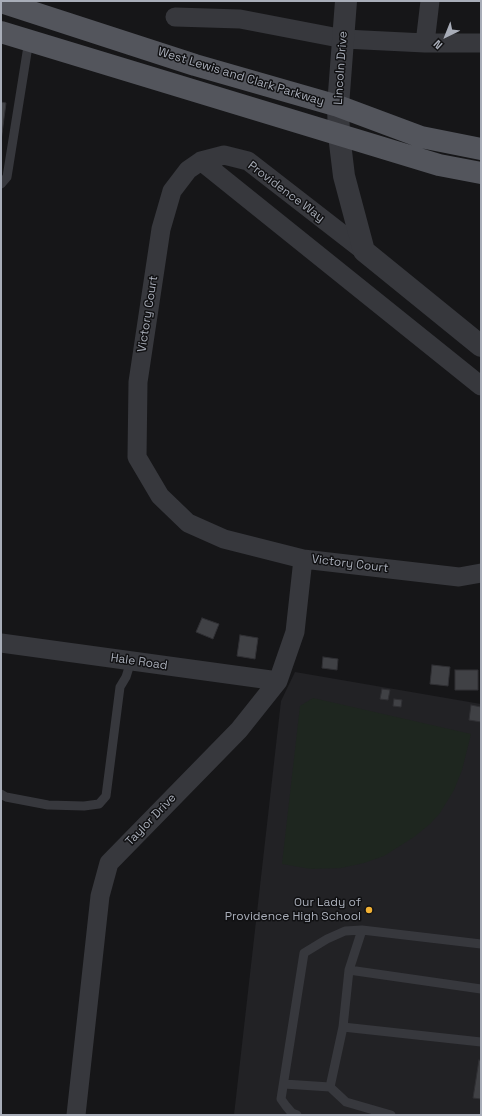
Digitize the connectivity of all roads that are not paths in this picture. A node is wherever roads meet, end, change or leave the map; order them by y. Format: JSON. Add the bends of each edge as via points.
{"nodes":[{"id":1,"x":346,"y":1,"type":"edge"},
{"id":2,"x":430,"y":1,"type":"edge"},
{"id":3,"x":1,"y":2,"type":"edge"},
{"id":4,"x":175,"y":17,"type":"dead end"},
{"id":5,"x":1,"y":32,"type":"edge"},
{"id":6,"x":344,"y":39,"type":"junction"},
{"id":7,"x":28,"y":40,"type":"junction"},
{"id":8,"x":425,"y":43,"type":"junction"},
{"id":9,"x":481,"y":43,"type":"edge"},
{"id":10,"x":338,"y":106,"type":"junction"},
{"id":11,"x":339,"y":135,"type":"junction"},
{"id":12,"x":481,"y":149,"type":"edge"},
{"id":13,"x":201,"y":161,"type":"junction"},
{"id":14,"x":481,"y":173,"type":"edge"},
{"id":15,"x":1,"y":184,"type":"edge"},
{"id":16,"x":364,"y":251,"type":"junction"},
{"id":17,"x":481,"y":346,"type":"edge"},
{"id":18,"x":481,"y":386,"type":"edge"},
{"id":19,"x":303,"y":559,"type":"junction"},
{"id":20,"x":481,"y":573,"type":"edge"},
{"id":21,"x":2,"y":646,"type":"edge"},
{"id":22,"x":131,"y":661,"type":"junction"},
{"id":23,"x":278,"y":681,"type":"junction"},
{"id":24,"x":1,"y":794,"type":"edge"},
{"id":25,"x":362,"y":930,"type":"junction"},
{"id":26,"x":481,"y":944,"type":"edge"},
{"id":27,"x":349,"y":970,"type":"junction"},
{"id":28,"x":481,"y":989,"type":"edge"},
{"id":29,"x":343,"y":1027,"type":"junction"},
{"id":30,"x":481,"y":1042,"type":"edge"},
{"id":31,"x":284,"y":1084,"type":"junction"},
{"id":32,"x":330,"y":1088,"type":"junction"},
{"id":33,"x":76,"y":1115,"type":"edge"},
{"id":34,"x":297,"y":1115,"type":"edge"},
{"id":35,"x":391,"y":1115,"type":"edge"}],
"edges":[{"from":1,"to":6,"type":"street","name":"Lincoln Drive"},
{"from":2,"to":8,"type":"street"},
{"from":3,"to":10,"type":"main road","name":"West Lewis and Clark Parkway","via":[[195,65]]},
{"from":4,"to":6,"type":"street","via":[[240,19]]},
{"from":5,"to":7,"type":"main road"},
{"from":6,"to":8,"type":"street"},
{"from":6,"to":10,"type":"street","name":"Lincoln Drive"},
{"from":7,"to":11,"type":"main road"},
{"from":7,"to":15,"type":"lane","via":[[6,177]]},
{"from":8,"to":9,"type":"street"},
{"from":10,"to":11,"type":"street","name":"Lincoln Drive"},
{"from":10,"to":12,"type":"main road","name":"West Lewis and Clark Parkway","via":[[421,137]]},
{"from":11,"to":14,"type":"main road","via":[[439,165]]},
{"from":11,"to":16,"type":"street","via":[[344,176]]},
{"from":13,"to":16,"type":"street","name":"Providence Way","via":[[224,156],[248,162]]},
{"from":13,"to":18,"type":"street"},
{"from":13,"to":19,"type":"street","name":"Victory Court","via":[[188,170],[172,191],[161,229],[138,382],[137,457],[160,496],[188,523],[224,539]]},
{"from":16,"to":17,"type":"street","name":"Providence Way"},
{"from":19,"to":20,"type":"street","name":"Victory Court","via":[[459,577]]},
{"from":19,"to":23,"type":"street","name":"Taylor Drive","via":[[295,632]]},
{"from":21,"to":22,"type":"street","name":"Hale Road"},
{"from":22,"to":23,"type":"street","name":"Hale Road"},
{"from":22,"to":24,"type":"lane","via":[[120,687],[106,796],[99,804],[48,805]]},
{"from":23,"to":33,"type":"street","name":"Taylor Drive","via":[[239,730],[109,863],[100,896]]},
{"from":25,"to":26,"type":"lane"},
{"from":25,"to":27,"type":"lane"},
{"from":25,"to":31,"type":"lane","via":[[345,931],[304,953]]},
{"from":27,"to":28,"type":"lane"},
{"from":27,"to":29,"type":"lane"},
{"from":29,"to":30,"type":"lane"},
{"from":29,"to":32,"type":"lane"},
{"from":31,"to":32,"type":"lane"},
{"from":31,"to":34,"type":"lane","via":[[281,1099],[292,1113]]},
{"from":32,"to":35,"type":"lane","via":[[346,1102]]}]}
